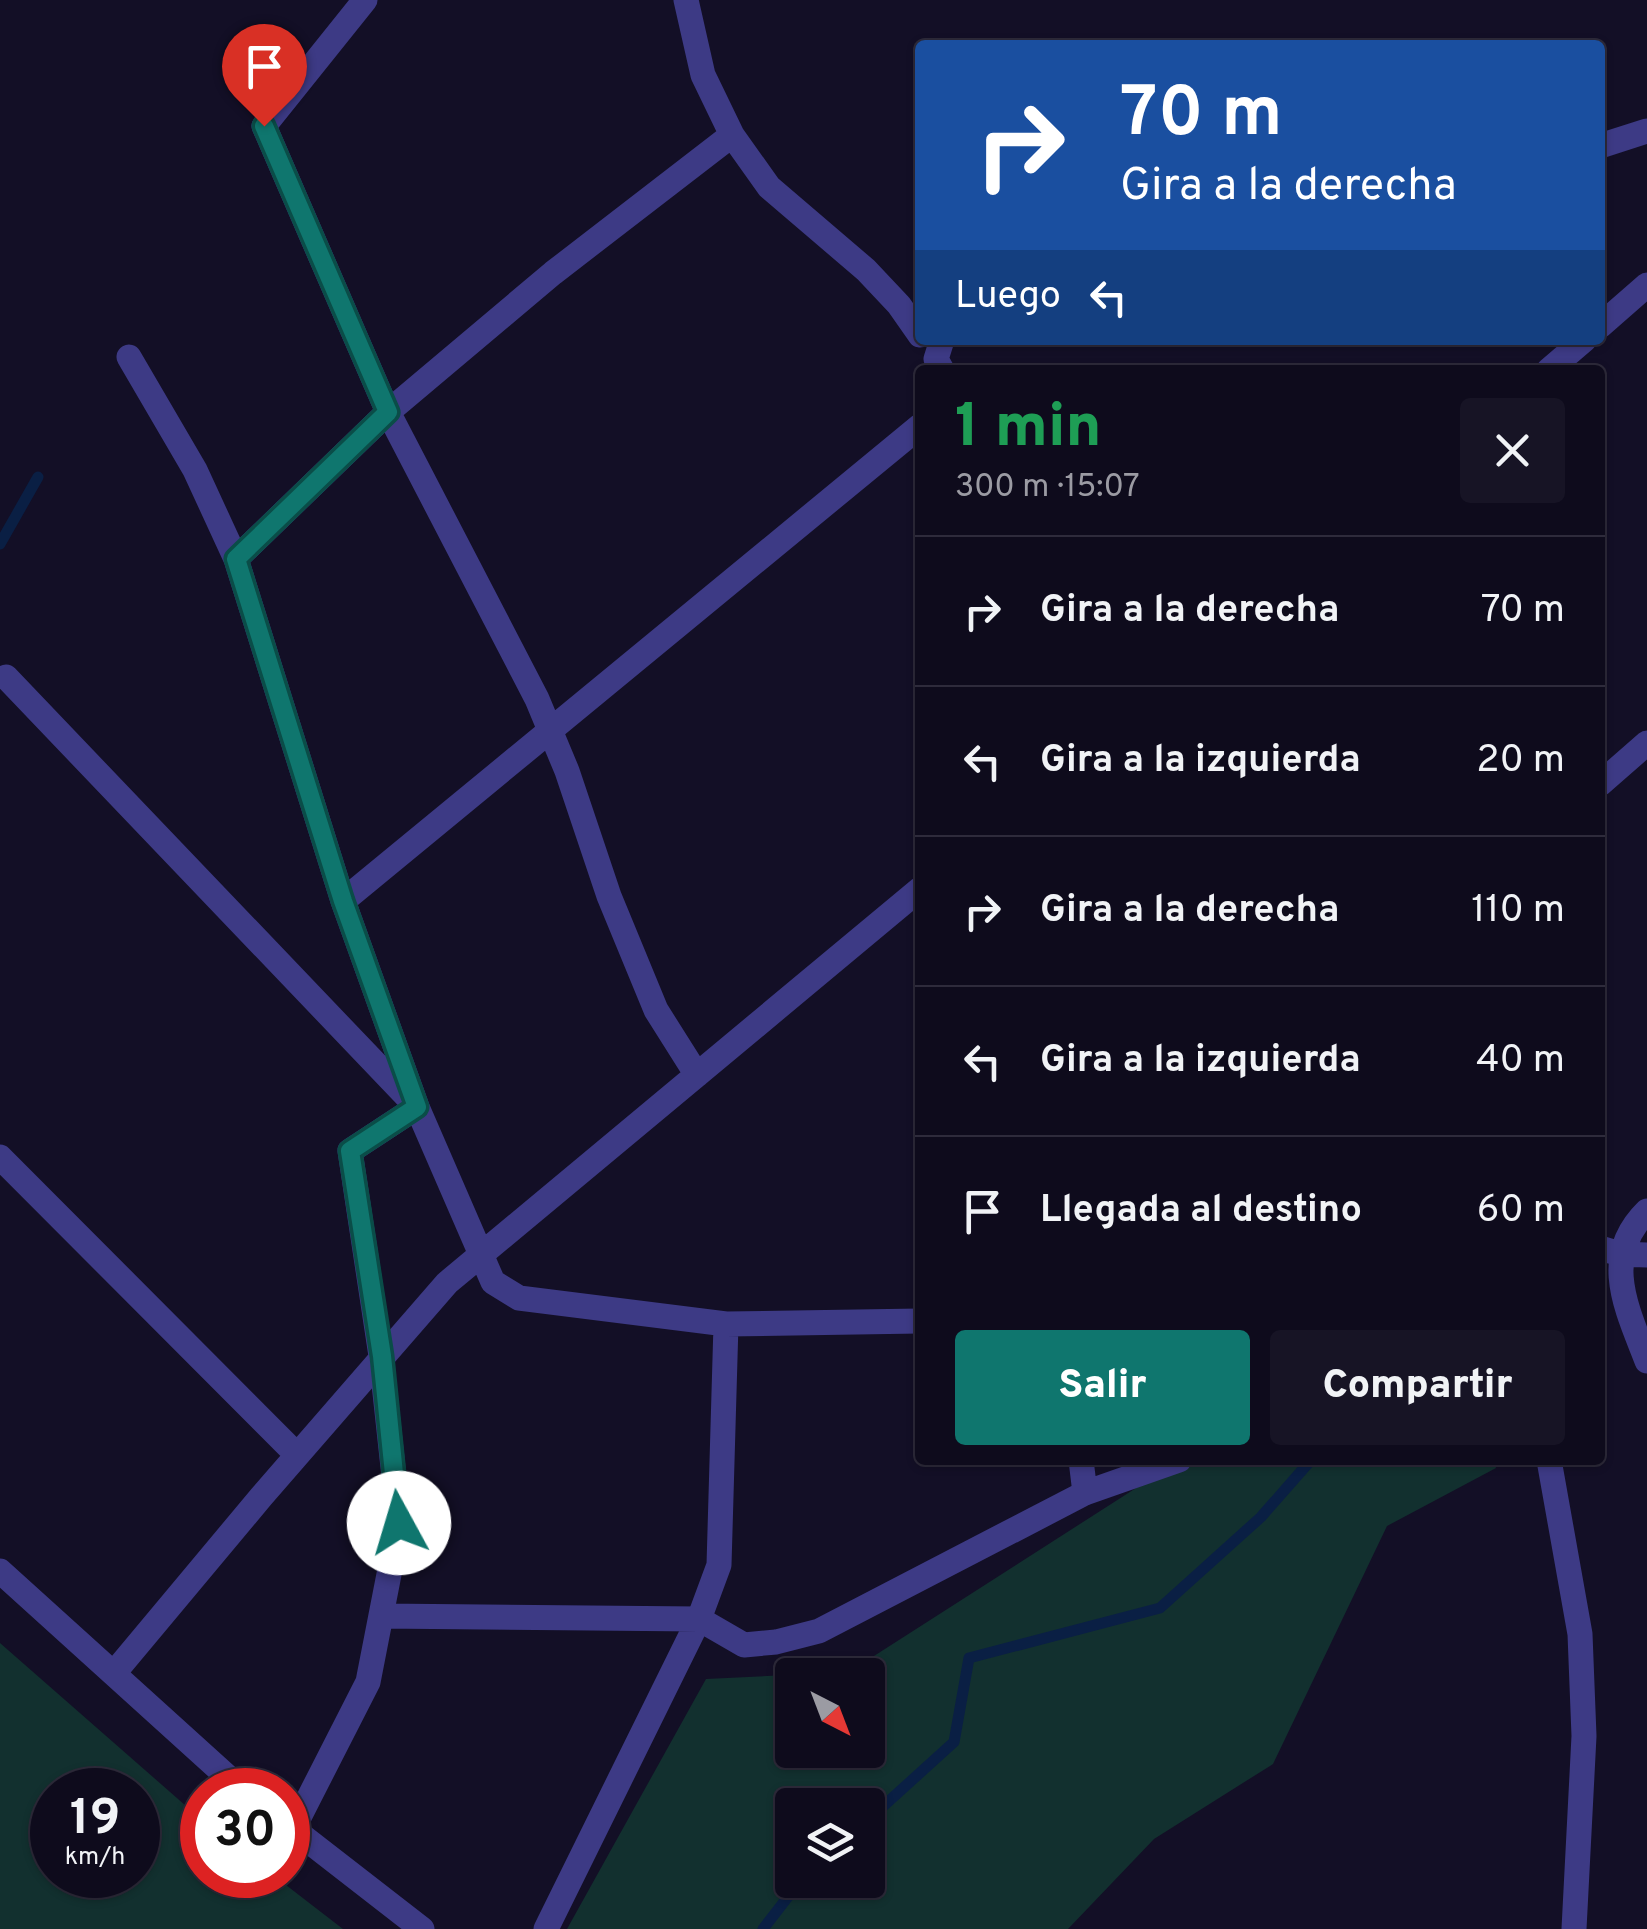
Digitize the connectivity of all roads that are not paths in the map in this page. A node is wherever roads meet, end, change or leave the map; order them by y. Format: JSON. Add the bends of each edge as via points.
{"nodes":[{"id":1,"x":365,"y":0,"type":"edge"},
{"id":2,"x":686,"y":0,"type":"edge"},
{"id":3,"x":1647,"y":131,"type":"edge"},
{"id":4,"x":732,"y":135,"type":"junction"},
{"id":5,"x":1605,"y":144,"type":"edge"},
{"id":6,"x":1647,"y":285,"type":"edge"},
{"id":7,"x":1605,"y":322,"type":"edge"},
{"id":8,"x":915,"y":326,"type":"edge"},
{"id":9,"x":1578,"y":345,"type":"edge"},
{"id":10,"x":129,"y":357,"type":"dead end"},
{"id":11,"x":1556,"y":365,"type":"edge"},
{"id":12,"x":388,"y":412,"type":"junction"},
{"id":13,"x":915,"y":430,"type":"edge"},
{"id":14,"x":236,"y":559,"type":"junction"},
{"id":15,"x":6,"y":677,"type":"dead end"},
{"id":16,"x":550,"y":730,"type":"junction"},
{"id":17,"x":1647,"y":743,"type":"edge"},
{"id":18,"x":1605,"y":780,"type":"edge"},
{"id":19,"x":915,"y":893,"type":"edge"},
{"id":20,"x":343,"y":901,"type":"junction"},
{"id":21,"x":697,"y":1075,"type":"junction"},
{"id":22,"x":417,"y":1107,"type":"junction"},
{"id":23,"x":0,"y":1157,"type":"edge"},
{"id":24,"x":1647,"y":1211,"type":"edge"},
{"id":25,"x":1610,"y":1251,"type":"edge"},
{"id":26,"x":1647,"y":1255,"type":"edge"},
{"id":27,"x":480,"y":1257,"type":"junction"},
{"id":28,"x":915,"y":1321,"type":"edge"},
{"id":29,"x":726,"y":1324,"type":"junction"},
{"id":30,"x":382,"y":1356,"type":"junction"},
{"id":31,"x":1647,"y":1361,"type":"edge"},
{"id":32,"x":297,"y":1455,"type":"junction"},
{"id":33,"x":1082,"y":1465,"type":"edge"},
{"id":34,"x":1165,"y":1465,"type":"edge"},
{"id":35,"x":1550,"y":1465,"type":"edge"},
{"id":36,"x":1086,"y":1493,"type":"junction"},
{"id":37,"x":0,"y":1572,"type":"edge"},
{"id":38,"x":380,"y":1616,"type":"junction"},
{"id":39,"x":699,"y":1619,"type":"junction"},
{"id":40,"x":114,"y":1673,"type":"junction"},
{"id":41,"x":218,"y":1768,"type":"edge"},
{"id":42,"x":310,"y":1790,"type":"edge"},
{"id":43,"x":310,"y":1842,"type":"edge"},
{"id":44,"x":422,"y":1929,"type":"edge"},
{"id":45,"x":546,"y":1929,"type":"edge"},
{"id":46,"x":1574,"y":1929,"type":"edge"}],
"edges":[{"from":1,"to":12,"type":"street","via":[[264,126]]},
{"from":2,"to":4,"type":"street","via":[[703,75]]},
{"from":3,"to":5,"type":"street"},
{"from":4,"to":8,"type":"street","via":[[770,187],[866,270]]},
{"from":4,"to":12,"type":"street"},
{"from":6,"to":7,"type":"street"},
{"from":9,"to":11,"type":"street"},
{"from":10,"to":14,"type":"street","via":[[195,470]]},
{"from":12,"to":14,"type":"street"},
{"from":12,"to":16,"type":"street"},
{"from":13,"to":16,"type":"street"},
{"from":14,"to":20,"type":"street"},
{"from":15,"to":22,"type":"street"},
{"from":16,"to":20,"type":"street"},
{"from":16,"to":21,"type":"street","via":[[656,1010]]},
{"from":17,"to":18,"type":"street"},
{"from":19,"to":21,"type":"street"},
{"from":20,"to":22,"type":"street"},
{"from":21,"to":27,"type":"street"},
{"from":22,"to":27,"type":"street"},
{"from":22,"to":30,"type":"street","via":[[350,1151]]},
{"from":23,"to":32,"type":"street"},
{"from":24,"to":25,"type":"street"},
{"from":25,"to":26,"type":"street"},
{"from":25,"to":31,"type":"street"},
{"from":27,"to":29,"type":"street","via":[[493,1282],[519,1298]]},
{"from":27,"to":30,"type":"street","via":[[447,1283]]},
{"from":28,"to":29,"type":"street"},
{"from":29,"to":39,"type":"street","via":[[719,1566]]},
{"from":30,"to":32,"type":"street"},
{"from":30,"to":38,"type":"street","via":[[399,1523]]},
{"from":32,"to":40,"type":"street"},
{"from":33,"to":36,"type":"street"},
{"from":34,"to":36,"type":"street"},
{"from":35,"to":46,"type":"street","via":[[1580,1634],[1584,1736]]},
{"from":36,"to":39,"type":"street","via":[[819,1631],[744,1645]]},
{"from":37,"to":40,"type":"street"},
{"from":38,"to":39,"type":"street"},
{"from":38,"to":42,"type":"street","via":[[368,1682]]},
{"from":39,"to":45,"type":"street"},
{"from":40,"to":41,"type":"street"},
{"from":43,"to":44,"type":"street"}]}
